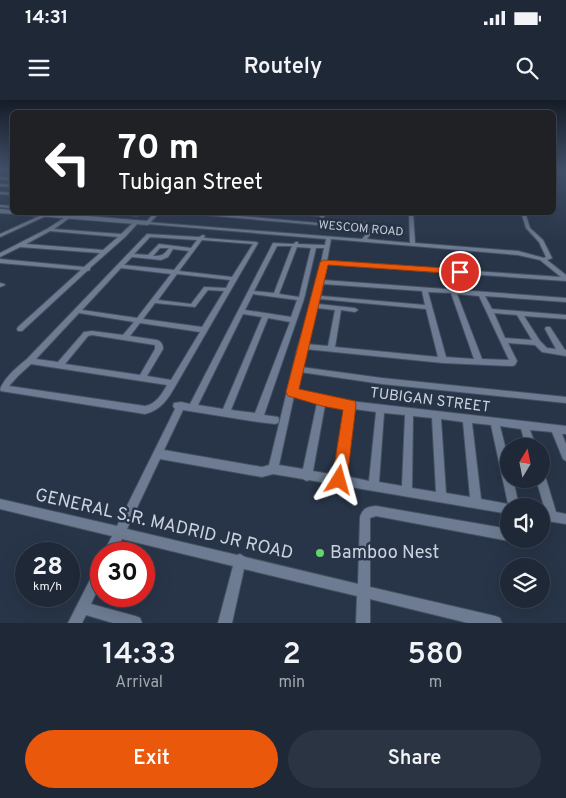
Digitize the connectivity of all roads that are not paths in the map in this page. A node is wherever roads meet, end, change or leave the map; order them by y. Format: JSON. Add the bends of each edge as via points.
{"nodes":[{"id":1,"x":49,"y":215,"type":"edge"},
{"id":2,"x":57,"y":215,"type":"edge"},
{"id":3,"x":155,"y":215,"type":"edge"},
{"id":4,"x":205,"y":215,"type":"edge"},
{"id":5,"x":252,"y":215,"type":"edge"},
{"id":6,"x":323,"y":215,"type":"edge"},
{"id":7,"x":411,"y":215,"type":"edge"},
{"id":8,"x":524,"y":215,"type":"edge"},
{"id":9,"x":69,"y":217,"type":"junction"},
{"id":10,"x":250,"y":219,"type":"junction"},
{"id":11,"x":137,"y":222,"type":"junction"},
{"id":12,"x":148,"y":223,"type":"junction"},
{"id":13,"x":365,"y":223,"type":"dead end"},
{"id":14,"x":208,"y":228,"type":"junction"},
{"id":15,"x":49,"y":230,"type":"junction"},
{"id":16,"x":244,"y":230,"type":"junction"},
{"id":17,"x":300,"y":234,"type":"junction"},
{"id":18,"x":0,"y":236,"type":"edge"},
{"id":19,"x":123,"y":236,"type":"junction"},
{"id":20,"x":328,"y":237,"type":"junction"},
{"id":21,"x":202,"y":238,"type":"junction"},
{"id":22,"x":364,"y":240,"type":"junction"},
{"id":23,"x":20,"y":244,"type":"junction"},
{"id":24,"x":413,"y":244,"type":"junction"},
{"id":25,"x":295,"y":246,"type":"junction"},
{"id":26,"x":314,"y":247,"type":"junction"},
{"id":27,"x":172,"y":248,"type":"junction"},
{"id":28,"x":327,"y":248,"type":"junction"},
{"id":29,"x":193,"y":250,"type":"junction"},
{"id":30,"x":105,"y":252,"type":"junction"},
{"id":31,"x":0,"y":255,"type":"edge"},
{"id":32,"x":131,"y":255,"type":"junction"},
{"id":33,"x":149,"y":257,"type":"junction"},
{"id":34,"x":543,"y":260,"type":"junction"},
{"id":35,"x":0,"y":261,"type":"edge"},
{"id":36,"x":324,"y":262,"type":"junction"},
{"id":37,"x":120,"y":266,"type":"junction"},
{"id":38,"x":88,"y":268,"type":"junction"},
{"id":39,"x":556,"y":268,"type":"junction"},
{"id":40,"x":566,"y":268,"type":"edge"},
{"id":41,"x":176,"y":272,"type":"junction"},
{"id":42,"x":566,"y":278,"type":"edge"},
{"id":43,"x":234,"y":279,"type":"junction"},
{"id":44,"x":320,"y":282,"type":"junction"},
{"id":45,"x":424,"y":289,"type":"junction"},
{"id":46,"x":228,"y":290,"type":"junction"},
{"id":47,"x":453,"y":291,"type":"junction"},
{"id":48,"x":252,"y":292,"type":"junction"},
{"id":49,"x":481,"y":293,"type":"junction"},
{"id":50,"x":276,"y":295,"type":"junction"},
{"id":51,"x":301,"y":299,"type":"junction"},
{"id":52,"x":566,"y":300,"type":"edge"},
{"id":53,"x":154,"y":301,"type":"junction"},
{"id":54,"x":315,"y":301,"type":"junction"},
{"id":55,"x":429,"y":307,"type":"junction"},
{"id":56,"x":338,"y":308,"type":"junction"},
{"id":57,"x":355,"y":310,"type":"dead end"},
{"id":58,"x":490,"y":310,"type":"junction"},
{"id":59,"x":78,"y":311,"type":"junction"},
{"id":60,"x":241,"y":312,"type":"junction"},
{"id":61,"x":519,"y":313,"type":"junction"},
{"id":62,"x":266,"y":316,"type":"junction"},
{"id":63,"x":566,"y":317,"type":"edge"},
{"id":64,"x":139,"y":320,"type":"junction"},
{"id":65,"x":294,"y":320,"type":"junction"},
{"id":66,"x":20,"y":329,"type":"dead end"},
{"id":67,"x":548,"y":329,"type":"dead end"},
{"id":68,"x":204,"y":330,"type":"junction"},
{"id":69,"x":125,"y":338,"type":"junction"},
{"id":70,"x":505,"y":340,"type":"junction"},
{"id":71,"x":537,"y":343,"type":"junction"},
{"id":72,"x":302,"y":346,"type":"junction"},
{"id":73,"x":331,"y":349,"type":"junction"},
{"id":74,"x":564,"y":353,"type":"edge"},
{"id":75,"x":443,"y":360,"type":"junction"},
{"id":76,"x":30,"y":361,"type":"junction"},
{"id":77,"x":480,"y":362,"type":"junction"},
{"id":78,"x":59,"y":366,"type":"junction"},
{"id":79,"x":297,"y":369,"type":"junction"},
{"id":80,"x":142,"y":378,"type":"junction"},
{"id":81,"x":173,"y":383,"type":"junction"},
{"id":82,"x":292,"y":392,"type":"junction"},
{"id":83,"x":566,"y":400,"type":"edge"},
{"id":84,"x":322,"y":401,"type":"junction"},
{"id":85,"x":350,"y":405,"type":"junction"},
{"id":86,"x":192,"y":408,"type":"junction"},
{"id":87,"x":380,"y":409,"type":"junction"},
{"id":88,"x":226,"y":413,"type":"junction"},
{"id":89,"x":409,"y":413,"type":"junction"},
{"id":90,"x":436,"y":416,"type":"junction"},
{"id":91,"x":258,"y":418,"type":"junction"},
{"id":92,"x":467,"y":419,"type":"junction"},
{"id":93,"x":276,"y":420,"type":"dead end"},
{"id":94,"x":495,"y":422,"type":"junction"},
{"id":95,"x":525,"y":427,"type":"junction"},
{"id":96,"x":561,"y":430,"type":"edge"},
{"id":97,"x":528,"y":438,"type":"edge"},
{"id":98,"x":159,"y":454,"type":"junction"},
{"id":99,"x":566,"y":456,"type":"edge"},
{"id":100,"x":273,"y":469,"type":"junction"},
{"id":101,"x":307,"y":476,"type":"junction"},
{"id":102,"x":339,"y":480,"type":"junction"},
{"id":103,"x":374,"y":487,"type":"junction"},
{"id":104,"x":407,"y":492,"type":"junction"},
{"id":105,"x":441,"y":497,"type":"junction"},
{"id":106,"x":512,"y":498,"type":"edge"},
{"id":107,"x":476,"y":502,"type":"junction"},
{"id":108,"x":0,"y":504,"type":"edge"},
{"id":109,"x":500,"y":507,"type":"edge"},
{"id":110,"x":550,"y":517,"type":"edge"},
{"id":111,"x":566,"y":520,"type":"edge"},
{"id":112,"x":120,"y":532,"type":"junction"},
{"id":113,"x":500,"y":533,"type":"edge"},
{"id":114,"x":115,"y":542,"type":"edge"},
{"id":115,"x":240,"y":560,"type":"junction"},
{"id":116,"x":364,"y":591,"type":"junction"},
{"id":117,"x":90,"y":593,"type":"edge"},
{"id":118,"x":83,"y":608,"type":"junction"},
{"id":119,"x":75,"y":623,"type":"edge"},
{"id":120,"x":135,"y":623,"type":"edge"},
{"id":121,"x":225,"y":623,"type":"edge"},
{"id":122,"x":363,"y":623,"type":"edge"},
{"id":123,"x":495,"y":623,"type":"edge"}],
"edges":[{"from":1,"to":18,"type":"street"},
{"from":2,"to":9,"type":"street"},
{"from":3,"to":12,"type":"street"},
{"from":4,"to":10,"type":"street"},
{"from":5,"to":10,"type":"street"},
{"from":6,"to":10,"type":"street","via":[[318,224]]},
{"from":7,"to":24,"type":"street"},
{"from":8,"to":34,"type":"street","via":[[528,228],[549,255],[550,258]]},
{"from":9,"to":11,"type":"street"},
{"from":9,"to":15,"type":"street"},
{"from":10,"to":16,"type":"street"},
{"from":11,"to":12,"type":"street"},
{"from":11,"to":19,"type":"street"},
{"from":12,"to":14,"type":"street","name":"WESCOM ROAD"},
{"from":13,"to":22,"type":"street","via":[[370,232]]},
{"from":14,"to":16,"type":"street","name":"WESCOM ROAD"},
{"from":14,"to":21,"type":"street"},
{"from":15,"to":19,"type":"street"},
{"from":15,"to":23,"type":"street"},
{"from":16,"to":17,"type":"street","name":"WESCOM ROAD"},
{"from":17,"to":20,"type":"street","name":"WESCOM ROAD"},
{"from":17,"to":25,"type":"street"},
{"from":19,"to":30,"type":"street"},
{"from":20,"to":22,"type":"street","name":"WESCOM ROAD"},
{"from":20,"to":28,"type":"street"},
{"from":21,"to":29,"type":"street"},
{"from":21,"to":32,"type":"street","via":[[149,234]]},
{"from":21,"to":43,"type":"street","via":[[255,243]]},
{"from":22,"to":24,"type":"street","name":"WESCOM ROAD"},
{"from":23,"to":30,"type":"street"},
{"from":23,"to":31,"type":"street"},
{"from":24,"to":34,"type":"street","name":"WESCOM ROAD","via":[[518,253]]},
{"from":25,"to":26,"type":"street"},
{"from":25,"to":48,"type":"street","via":[[275,244]]},
{"from":25,"to":50,"type":"street"},
{"from":26,"to":28,"type":"street"},
{"from":26,"to":51,"type":"street"},
{"from":27,"to":29,"type":"street"},
{"from":27,"to":33,"type":"street","via":[[164,257]]},
{"from":27,"to":33,"type":"street","via":[[159,246]]},
{"from":28,"to":36,"type":"street"},
{"from":29,"to":41,"type":"street"},
{"from":30,"to":38,"type":"street"},
{"from":32,"to":33,"type":"street"},
{"from":32,"to":37,"type":"street"},
{"from":34,"to":39,"type":"street","name":"WESCOM ROAD"},
{"from":35,"to":38,"type":"street"},
{"from":36,"to":42,"type":"street"},
{"from":36,"to":44,"type":"street"},
{"from":37,"to":41,"type":"street"},
{"from":37,"to":59,"type":"street"},
{"from":38,"to":66,"type":"street"},
{"from":39,"to":40,"type":"street"},
{"from":39,"to":42,"type":"street","name":"WESCOM ROAD"},
{"from":41,"to":43,"type":"street"},
{"from":41,"to":53,"type":"street"},
{"from":43,"to":46,"type":"street"},
{"from":44,"to":45,"type":"street"},
{"from":44,"to":54,"type":"street"},
{"from":45,"to":47,"type":"street"},
{"from":45,"to":55,"type":"street"},
{"from":46,"to":53,"type":"street","via":[[206,288],[193,306]]},
{"from":46,"to":68,"type":"street"},
{"from":47,"to":49,"type":"street"},
{"from":47,"to":77,"type":"street"},
{"from":48,"to":50,"type":"street"},
{"from":48,"to":60,"type":"street"},
{"from":49,"to":52,"type":"street"},
{"from":49,"to":58,"type":"street"},
{"from":50,"to":51,"type":"street"},
{"from":51,"to":65,"type":"street"},
{"from":53,"to":64,"type":"street"},
{"from":54,"to":55,"type":"street"},
{"from":54,"to":56,"type":"street"},
{"from":54,"to":72,"type":"street"},
{"from":55,"to":75,"type":"street"},
{"from":56,"to":57,"type":"street"},
{"from":56,"to":73,"type":"street"},
{"from":58,"to":61,"type":"street"},
{"from":58,"to":70,"type":"street"},
{"from":59,"to":64,"type":"street"},
{"from":59,"to":76,"type":"street"},
{"from":60,"to":62,"type":"street"},
{"from":60,"to":86,"type":"street"},
{"from":61,"to":63,"type":"street"},
{"from":61,"to":71,"type":"street"},
{"from":62,"to":65,"type":"street"},
{"from":62,"to":88,"type":"street"},
{"from":64,"to":68,"type":"street"},
{"from":64,"to":69,"type":"street"},
{"from":65,"to":91,"type":"street"},
{"from":67,"to":74,"type":"street"},
{"from":68,"to":81,"type":"street"},
{"from":69,"to":78,"type":"street","via":[[86,334]]},
{"from":69,"to":80,"type":"street","via":[[159,345]]},
{"from":70,"to":71,"type":"street"},
{"from":70,"to":77,"type":"street","via":[[512,363]]},
{"from":71,"to":74,"type":"street","via":[[545,350]]},
{"from":72,"to":73,"type":"street"},
{"from":72,"to":79,"type":"street"},
{"from":73,"to":75,"type":"street"},
{"from":75,"to":77,"type":"street"},
{"from":76,"to":78,"type":"street"},
{"from":76,"to":81,"type":"street","via":[[4,389],[151,410]]},
{"from":78,"to":80,"type":"street"},
{"from":79,"to":82,"type":"street"},
{"from":79,"to":83,"type":"street"},
{"from":80,"to":81,"type":"street"},
{"from":82,"to":84,"type":"street","name":"TUBIGAN STREET"},
{"from":82,"to":100,"type":"street"},
{"from":84,"to":85,"type":"street","name":"TUBIGAN STREET"},
{"from":84,"to":101,"type":"street"},
{"from":85,"to":87,"type":"street","name":"TUBIGAN STREET"},
{"from":85,"to":102,"type":"street"},
{"from":86,"to":88,"type":"street"},
{"from":86,"to":98,"type":"street","via":[[179,406]]},
{"from":87,"to":89,"type":"street","name":"TUBIGAN STREET"},
{"from":87,"to":103,"type":"street"},
{"from":88,"to":91,"type":"street"},
{"from":89,"to":90,"type":"street","name":"TUBIGAN STREET"},
{"from":89,"to":104,"type":"street"},
{"from":90,"to":92,"type":"street","name":"TUBIGAN STREET"},
{"from":90,"to":105,"type":"street"},
{"from":91,"to":93,"type":"street"},
{"from":92,"to":94,"type":"street","name":"TUBIGAN STREET"},
{"from":92,"to":107,"type":"street"},
{"from":94,"to":95,"type":"street","name":"TUBIGAN STREET"},
{"from":94,"to":106,"type":"street"},
{"from":95,"to":96,"type":"street","name":"TUBIGAN STREET"},
{"from":95,"to":97,"type":"street"},
{"from":96,"to":99,"type":"street"},
{"from":98,"to":100,"type":"street","via":[[262,472]]},
{"from":98,"to":112,"type":"street"},
{"from":100,"to":101,"type":"street"},
{"from":101,"to":102,"type":"street"},
{"from":102,"to":103,"type":"street"},
{"from":103,"to":104,"type":"street"},
{"from":104,"to":105,"type":"street"},
{"from":105,"to":107,"type":"street"},
{"from":107,"to":109,"type":"street"},
{"from":108,"to":112,"type":"street","name":"GENERAL S.R. MADRID JR ROAD"},
{"from":110,"to":111,"type":"street"},
{"from":112,"to":114,"type":"street"},
{"from":112,"to":115,"type":"street","name":"GENERAL S.R. MADRID JR ROAD"},
{"from":113,"to":116,"type":"street","via":[[368,512],[365,517]]},
{"from":115,"to":116,"type":"street","name":"GENERAL S.R. MADRID JR ROAD"},
{"from":115,"to":121,"type":"street"},
{"from":116,"to":122,"type":"street"},
{"from":116,"to":123,"type":"street","name":"GENERAL S.R. MADRID JR ROAD"},
{"from":117,"to":118,"type":"street"},
{"from":118,"to":119,"type":"street"},
{"from":118,"to":120,"type":"street"}]}
